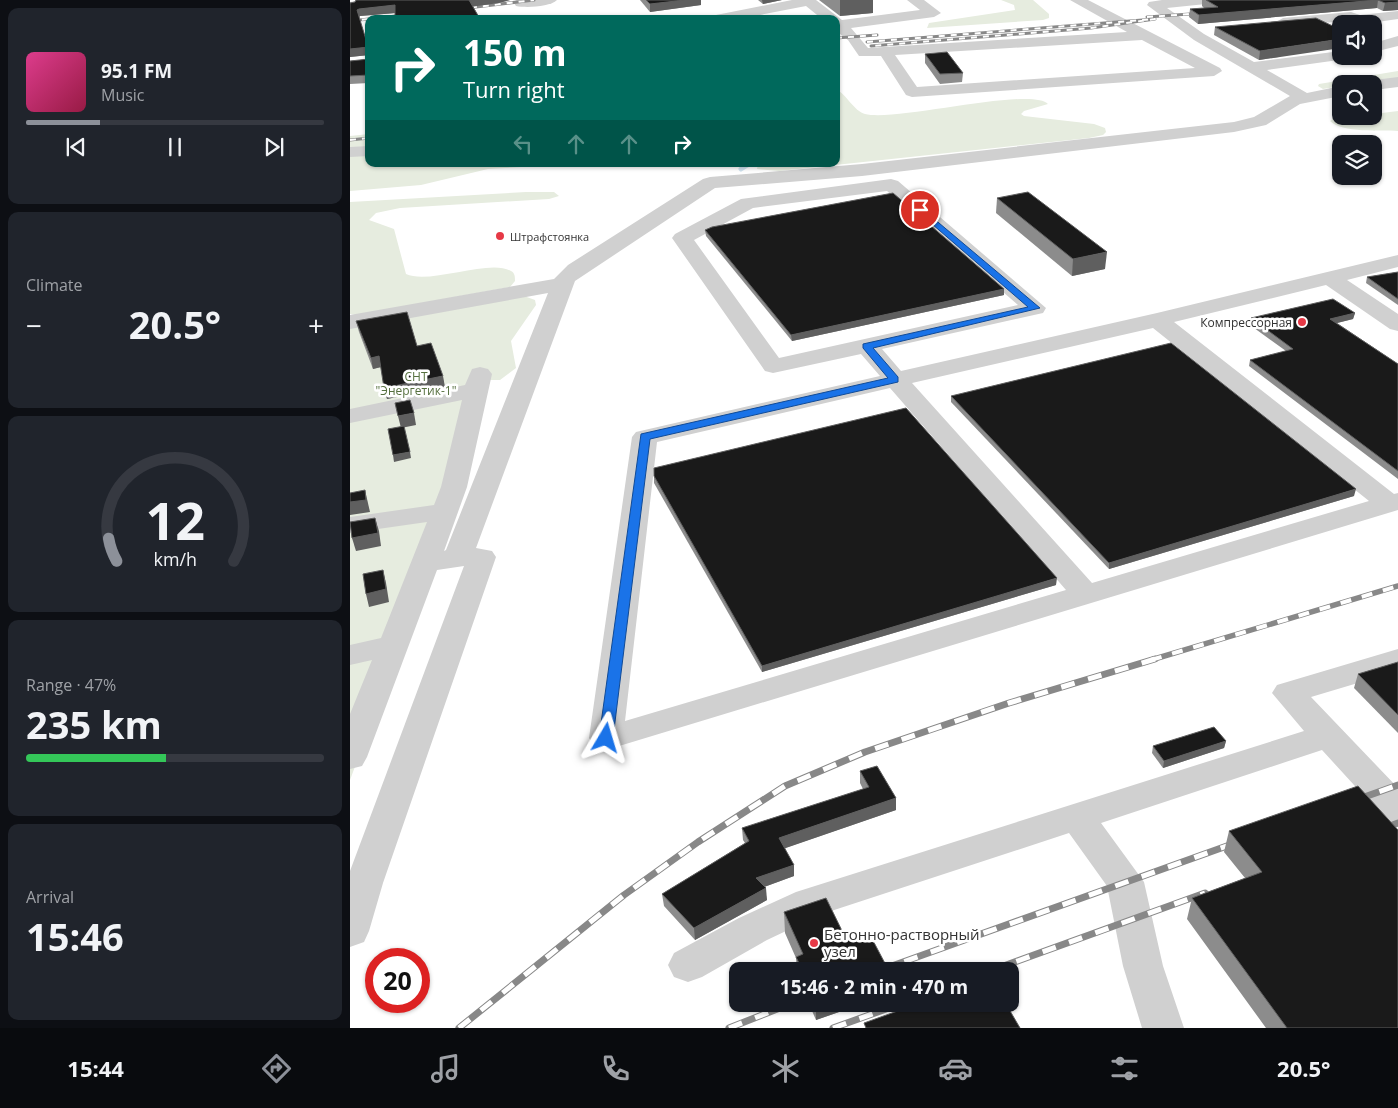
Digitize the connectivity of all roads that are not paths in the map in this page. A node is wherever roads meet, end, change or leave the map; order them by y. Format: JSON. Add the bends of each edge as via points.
{"nodes":[{"id":1,"x":550,"y":0,"type":"edge"},
{"id":2,"x":813,"y":0,"type":"edge"},
{"id":3,"x":914,"y":0,"type":"edge"},
{"id":4,"x":1077,"y":0,"type":"edge"},
{"id":5,"x":1206,"y":0,"type":"edge"},
{"id":6,"x":520,"y":2,"type":"edge"},
{"id":7,"x":1174,"y":2,"type":"edge"},
{"id":8,"x":1398,"y":5,"type":"edge"},
{"id":9,"x":529,"y":15,"type":"edge"},
{"id":10,"x":736,"y":15,"type":"edge"},
{"id":11,"x":828,"y":15,"type":"edge"},
{"id":12,"x":1349,"y":15,"type":"edge"},
{"id":13,"x":1398,"y":15,"type":"edge"},
{"id":14,"x":1382,"y":17,"type":"edge"},
{"id":15,"x":1332,"y":18,"type":"edge"},
{"id":16,"x":840,"y":22,"type":"edge"},
{"id":17,"x":1264,"y":24,"type":"edge"},
{"id":18,"x":840,"y":26,"type":"edge"},
{"id":19,"x":1216,"y":28,"type":"edge"},
{"id":20,"x":1189,"y":31,"type":"junction"},
{"id":21,"x":1145,"y":35,"type":"junction"},
{"id":22,"x":1398,"y":41,"type":"edge"},
{"id":23,"x":1382,"y":46,"type":"edge"},
{"id":24,"x":885,"y":51,"type":"junction"},
{"id":25,"x":1332,"y":57,"type":"edge"},
{"id":26,"x":1251,"y":68,"type":"junction"},
{"id":27,"x":1398,"y":82,"type":"edge"},
{"id":28,"x":1382,"y":84,"type":"edge"},
{"id":29,"x":1332,"y":92,"type":"edge"},
{"id":30,"x":1303,"y":97,"type":"junction"},
{"id":31,"x":365,"y":150,"type":"edge"},
{"id":32,"x":350,"y":152,"type":"edge"},
{"id":33,"x":1398,"y":261,"type":"edge"},
{"id":34,"x":1330,"y":278,"type":"junction"},
{"id":35,"x":562,"y":284,"type":"junction"},
{"id":36,"x":1157,"y":320,"type":"junction"},
{"id":37,"x":350,"y":322,"type":"edge"},
{"id":38,"x":1398,"y":324,"type":"edge"},
{"id":39,"x":866,"y":346,"type":"junction"},
{"id":40,"x":895,"y":380,"type":"junction"},
{"id":41,"x":350,"y":416,"type":"edge"},
{"id":42,"x":1394,"y":502,"type":"edge"},
{"id":43,"x":444,"y":512,"type":"junction"},
{"id":44,"x":350,"y":526,"type":"edge"},
{"id":45,"x":458,"y":557,"type":"junction"},
{"id":46,"x":424,"y":563,"type":"junction"},
{"id":47,"x":1087,"y":596,"type":"junction"},
{"id":48,"x":393,"y":645,"type":"junction"},
{"id":49,"x":350,"y":655,"type":"edge"},
{"id":50,"x":1398,"y":660,"type":"edge"},
{"id":51,"x":1328,"y":736,"type":"junction"},
{"id":52,"x":350,"y":757,"type":"edge"},
{"id":53,"x":1398,"y":811,"type":"edge"},
{"id":54,"x":1077,"y":816,"type":"junction"},
{"id":55,"x":350,"y":931,"type":"edge"},
{"id":56,"x":688,"y":966,"type":"dead end"},
{"id":57,"x":1163,"y":1028,"type":"edge"}],
"edges":[{"from":1,"to":6,"type":"street"},
{"from":2,"to":10,"type":"street"},
{"from":2,"to":11,"type":"street"},
{"from":3,"to":16,"type":"street","via":[[934,13]]},
{"from":4,"to":21,"type":"street"},
{"from":5,"to":7,"type":"street"},
{"from":6,"to":9,"type":"street"},
{"from":7,"to":20,"type":"street","via":[[1154,5]]},
{"from":8,"to":12,"type":"street","via":[[1343,12]]},
{"from":13,"to":14,"type":"street"},
{"from":15,"to":17,"type":"street"},
{"from":18,"to":24,"type":"street","via":[[864,53]]},
{"from":19,"to":20,"type":"street"},
{"from":20,"to":26,"type":"street"},
{"from":21,"to":24,"type":"street"},
{"from":21,"to":24,"type":"street","via":[[1214,71],[912,92]]},
{"from":22,"to":23,"type":"street"},
{"from":25,"to":26,"type":"street"},
{"from":26,"to":30,"type":"street"},
{"from":27,"to":28,"type":"street"},
{"from":29,"to":30,"type":"street"},
{"from":30,"to":35,"type":"street","via":[[1260,121],[1234,127],[872,169],[710,183],[575,269]]},
{"from":31,"to":32,"type":"street"},
{"from":33,"to":34,"type":"street"},
{"from":34,"to":36,"type":"street"},
{"from":34,"to":38,"type":"street"},
{"from":35,"to":37,"type":"street"},
{"from":35,"to":45,"type":"street"},
{"from":36,"to":40,"type":"street"},
{"from":36,"to":42,"type":"street"},
{"from":39,"to":39,"type":"street","via":[[1035,308],[891,185],[748,202],[682,238],[774,366]]},
{"from":39,"to":40,"type":"street"},
{"from":40,"to":47,"type":"street"},
{"from":40,"to":47,"type":"street","via":[[645,437],[606,738]]},
{"from":41,"to":43,"type":"street","via":[[479,382],[457,476]]},
{"from":42,"to":47,"type":"street"},
{"from":43,"to":44,"type":"street"},
{"from":43,"to":46,"type":"street"},
{"from":45,"to":46,"type":"street"},
{"from":45,"to":55,"type":"street","via":[[482,557],[364,883]]},
{"from":46,"to":48,"type":"street"},
{"from":48,"to":49,"type":"street"},
{"from":48,"to":52,"type":"street"},
{"from":50,"to":51,"type":"street","via":[[1288,692]]},
{"from":51,"to":53,"type":"street"},
{"from":51,"to":54,"type":"street"},
{"from":54,"to":56,"type":"street","via":[[809,903],[753,929]]},
{"from":54,"to":57,"type":"street","via":[[1125,882],[1143,966]]}]}
